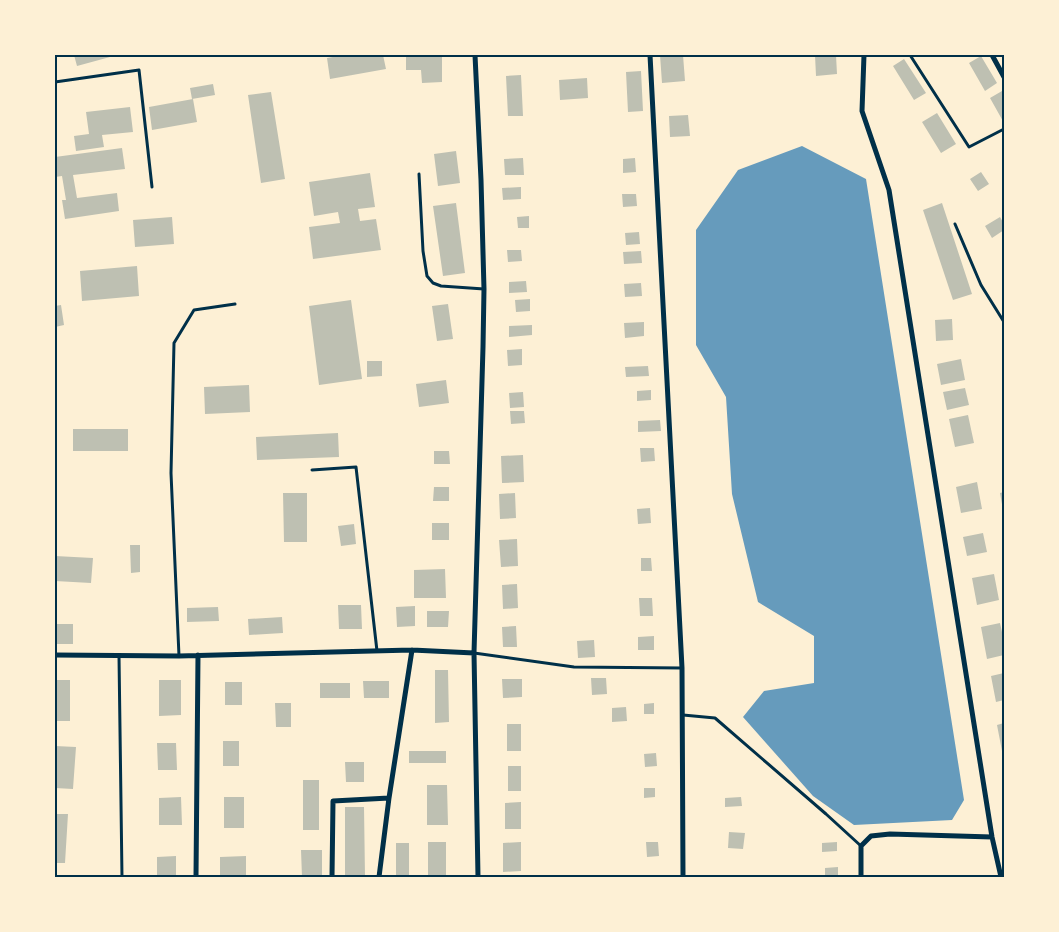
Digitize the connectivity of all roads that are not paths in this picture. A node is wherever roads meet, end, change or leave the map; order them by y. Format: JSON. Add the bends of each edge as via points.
{"nodes":[{"id":1,"x":475,"y":55,"type":"edge"},
{"id":2,"x":650,"y":55,"type":"edge"},
{"id":3,"x":864,"y":55,"type":"edge"},
{"id":4,"x":910,"y":55,"type":"edge"},
{"id":5,"x":992,"y":55,"type":"edge"},
{"id":6,"x":1004,"y":77,"type":"edge"},
{"id":7,"x":55,"y":82,"type":"edge"},
{"id":8,"x":1004,"y":129,"type":"edge"},
{"id":9,"x":419,"y":174,"type":"dead end"},
{"id":10,"x":152,"y":186,"type":"dead end"},
{"id":11,"x":955,"y":224,"type":"dead end"},
{"id":12,"x":484,"y":289,"type":"junction"},
{"id":13,"x":235,"y":304,"type":"dead end"},
{"id":14,"x":1004,"y":322,"type":"edge"},
{"id":15,"x":312,"y":470,"type":"dead end"},
{"id":16,"x":412,"y":650,"type":"junction"},
{"id":17,"x":377,"y":652,"type":"junction"},
{"id":18,"x":474,"y":653,"type":"junction"},
{"id":19,"x":55,"y":655,"type":"edge"},
{"id":20,"x":119,"y":655,"type":"junction"},
{"id":21,"x":198,"y":655,"type":"junction"},
{"id":22,"x":179,"y":656,"type":"junction"},
{"id":23,"x":682,"y":668,"type":"junction"},
{"id":24,"x":683,"y":715,"type":"junction"},
{"id":25,"x":389,"y":798,"type":"junction"},
{"id":26,"x":992,"y":837,"type":"junction"},
{"id":27,"x":861,"y":846,"type":"junction"},
{"id":28,"x":1004,"y":858,"type":"edge"},
{"id":29,"x":997,"y":860,"type":"junction"},
{"id":30,"x":122,"y":877,"type":"edge"},
{"id":31,"x":196,"y":877,"type":"edge"},
{"id":32,"x":332,"y":877,"type":"edge"},
{"id":33,"x":379,"y":877,"type":"edge"},
{"id":34,"x":478,"y":877,"type":"edge"},
{"id":35,"x":683,"y":877,"type":"edge"},
{"id":36,"x":861,"y":877,"type":"edge"},
{"id":37,"x":1001,"y":877,"type":"edge"}],
"edges":[{"from":1,"to":12,"type":"street"},
{"from":2,"to":23,"type":"street"},
{"from":3,"to":26,"type":"street","via":[[862,111],[889,190]]},
{"from":4,"to":8,"type":"lane","via":[[969,147]]},
{"from":5,"to":6,"type":"street"},
{"from":7,"to":10,"type":"lane","via":[[139,70]]},
{"from":9,"to":12,"type":"lane","via":[[427,276],[432,284]]},
{"from":11,"to":14,"type":"lane","via":[[981,285]]},
{"from":12,"to":18,"type":"street"},
{"from":13,"to":22,"type":"lane","via":[[194,310],[174,344],[171,473]]},
{"from":15,"to":17,"type":"lane","via":[[356,467]]},
{"from":16,"to":17,"type":"street"},
{"from":16,"to":18,"type":"street"},
{"from":16,"to":25,"type":"street"},
{"from":17,"to":21,"type":"street"},
{"from":18,"to":23,"type":"lane","via":[[574,667]]},
{"from":18,"to":34,"type":"street"},
{"from":19,"to":20,"type":"street"},
{"from":20,"to":22,"type":"street"},
{"from":20,"to":30,"type":"lane"},
{"from":21,"to":22,"type":"street"},
{"from":21,"to":31,"type":"street"},
{"from":23,"to":24,"type":"street"},
{"from":24,"to":27,"type":"lane","via":[[715,718]]},
{"from":24,"to":35,"type":"street"},
{"from":25,"to":32,"type":"street","via":[[333,801]]},
{"from":25,"to":33,"type":"street"},
{"from":26,"to":27,"type":"street","via":[[890,834],[871,836]]},
{"from":26,"to":29,"type":"street"},
{"from":27,"to":36,"type":"street"},
{"from":28,"to":29,"type":"street"},
{"from":29,"to":37,"type":"street"}]}
